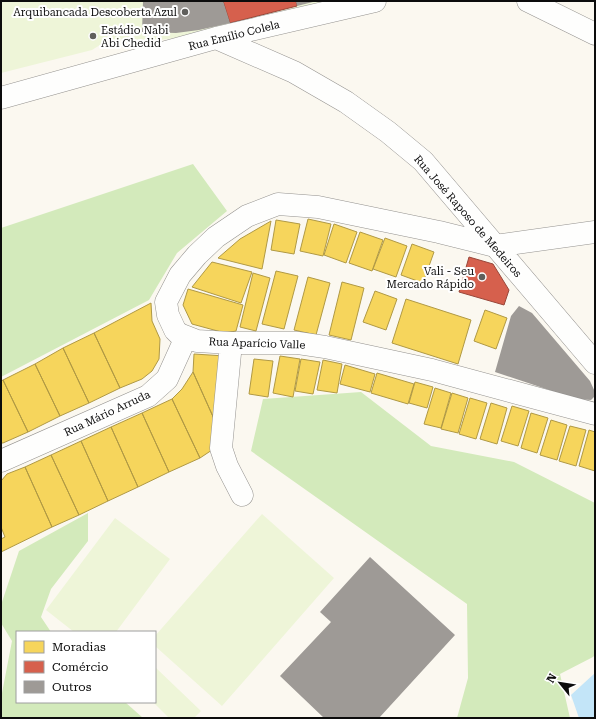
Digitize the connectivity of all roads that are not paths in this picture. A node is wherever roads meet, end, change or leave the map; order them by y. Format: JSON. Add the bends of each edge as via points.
{"nodes":[{"id":1,"x":375,"y":1,"type":"edge"},
{"id":2,"x":528,"y":1,"type":"edge"},
{"id":3,"x":595,"y":34,"type":"edge"},
{"id":4,"x":216,"y":38,"type":"junction"},
{"id":5,"x":1,"y":98,"type":"edge"},
{"id":6,"x":595,"y":232,"type":"edge"},
{"id":7,"x":495,"y":246,"type":"junction"},
{"id":8,"x":186,"y":337,"type":"junction"},
{"id":9,"x":231,"y":343,"type":"junction"},
{"id":10,"x":595,"y":362,"type":"edge"},
{"id":11,"x":595,"y":414,"type":"edge"},
{"id":12,"x":1,"y":460,"type":"edge"},
{"id":13,"x":242,"y":495,"type":"dead end"}],
"edges":[{"from":1,"to":4,"type":"street","name":"Rua Emílio Colela"},
{"from":2,"to":3,"type":"street"},
{"from":4,"to":5,"type":"street","name":"Rua Emílio Colela"},
{"from":4,"to":7,"type":"street","name":"Rua José Raposo de Medeiros","via":[[294,72],[346,102],[388,132],[423,161]]},
{"from":6,"to":7,"type":"street"},
{"from":7,"to":8,"type":"street","name":"Rua Aparício Valle","via":[[318,207],[278,204],[247,216],[216,236],[180,275],[166,302],[172,325]]},
{"from":7,"to":10,"type":"street","name":"Rua José Raposo de Medeiros"},
{"from":8,"to":9,"type":"street","name":"Rua Aparício Valle","via":[[197,341]]},
{"from":8,"to":12,"type":"street","name":"Rua Mário Arruda","via":[[167,379],[148,396]]},
{"from":9,"to":11,"type":"street","name":"Rua Aparício Valle","via":[[298,342],[325,347],[432,370]]},
{"from":9,"to":13,"type":"street","via":[[221,448]]}]}
